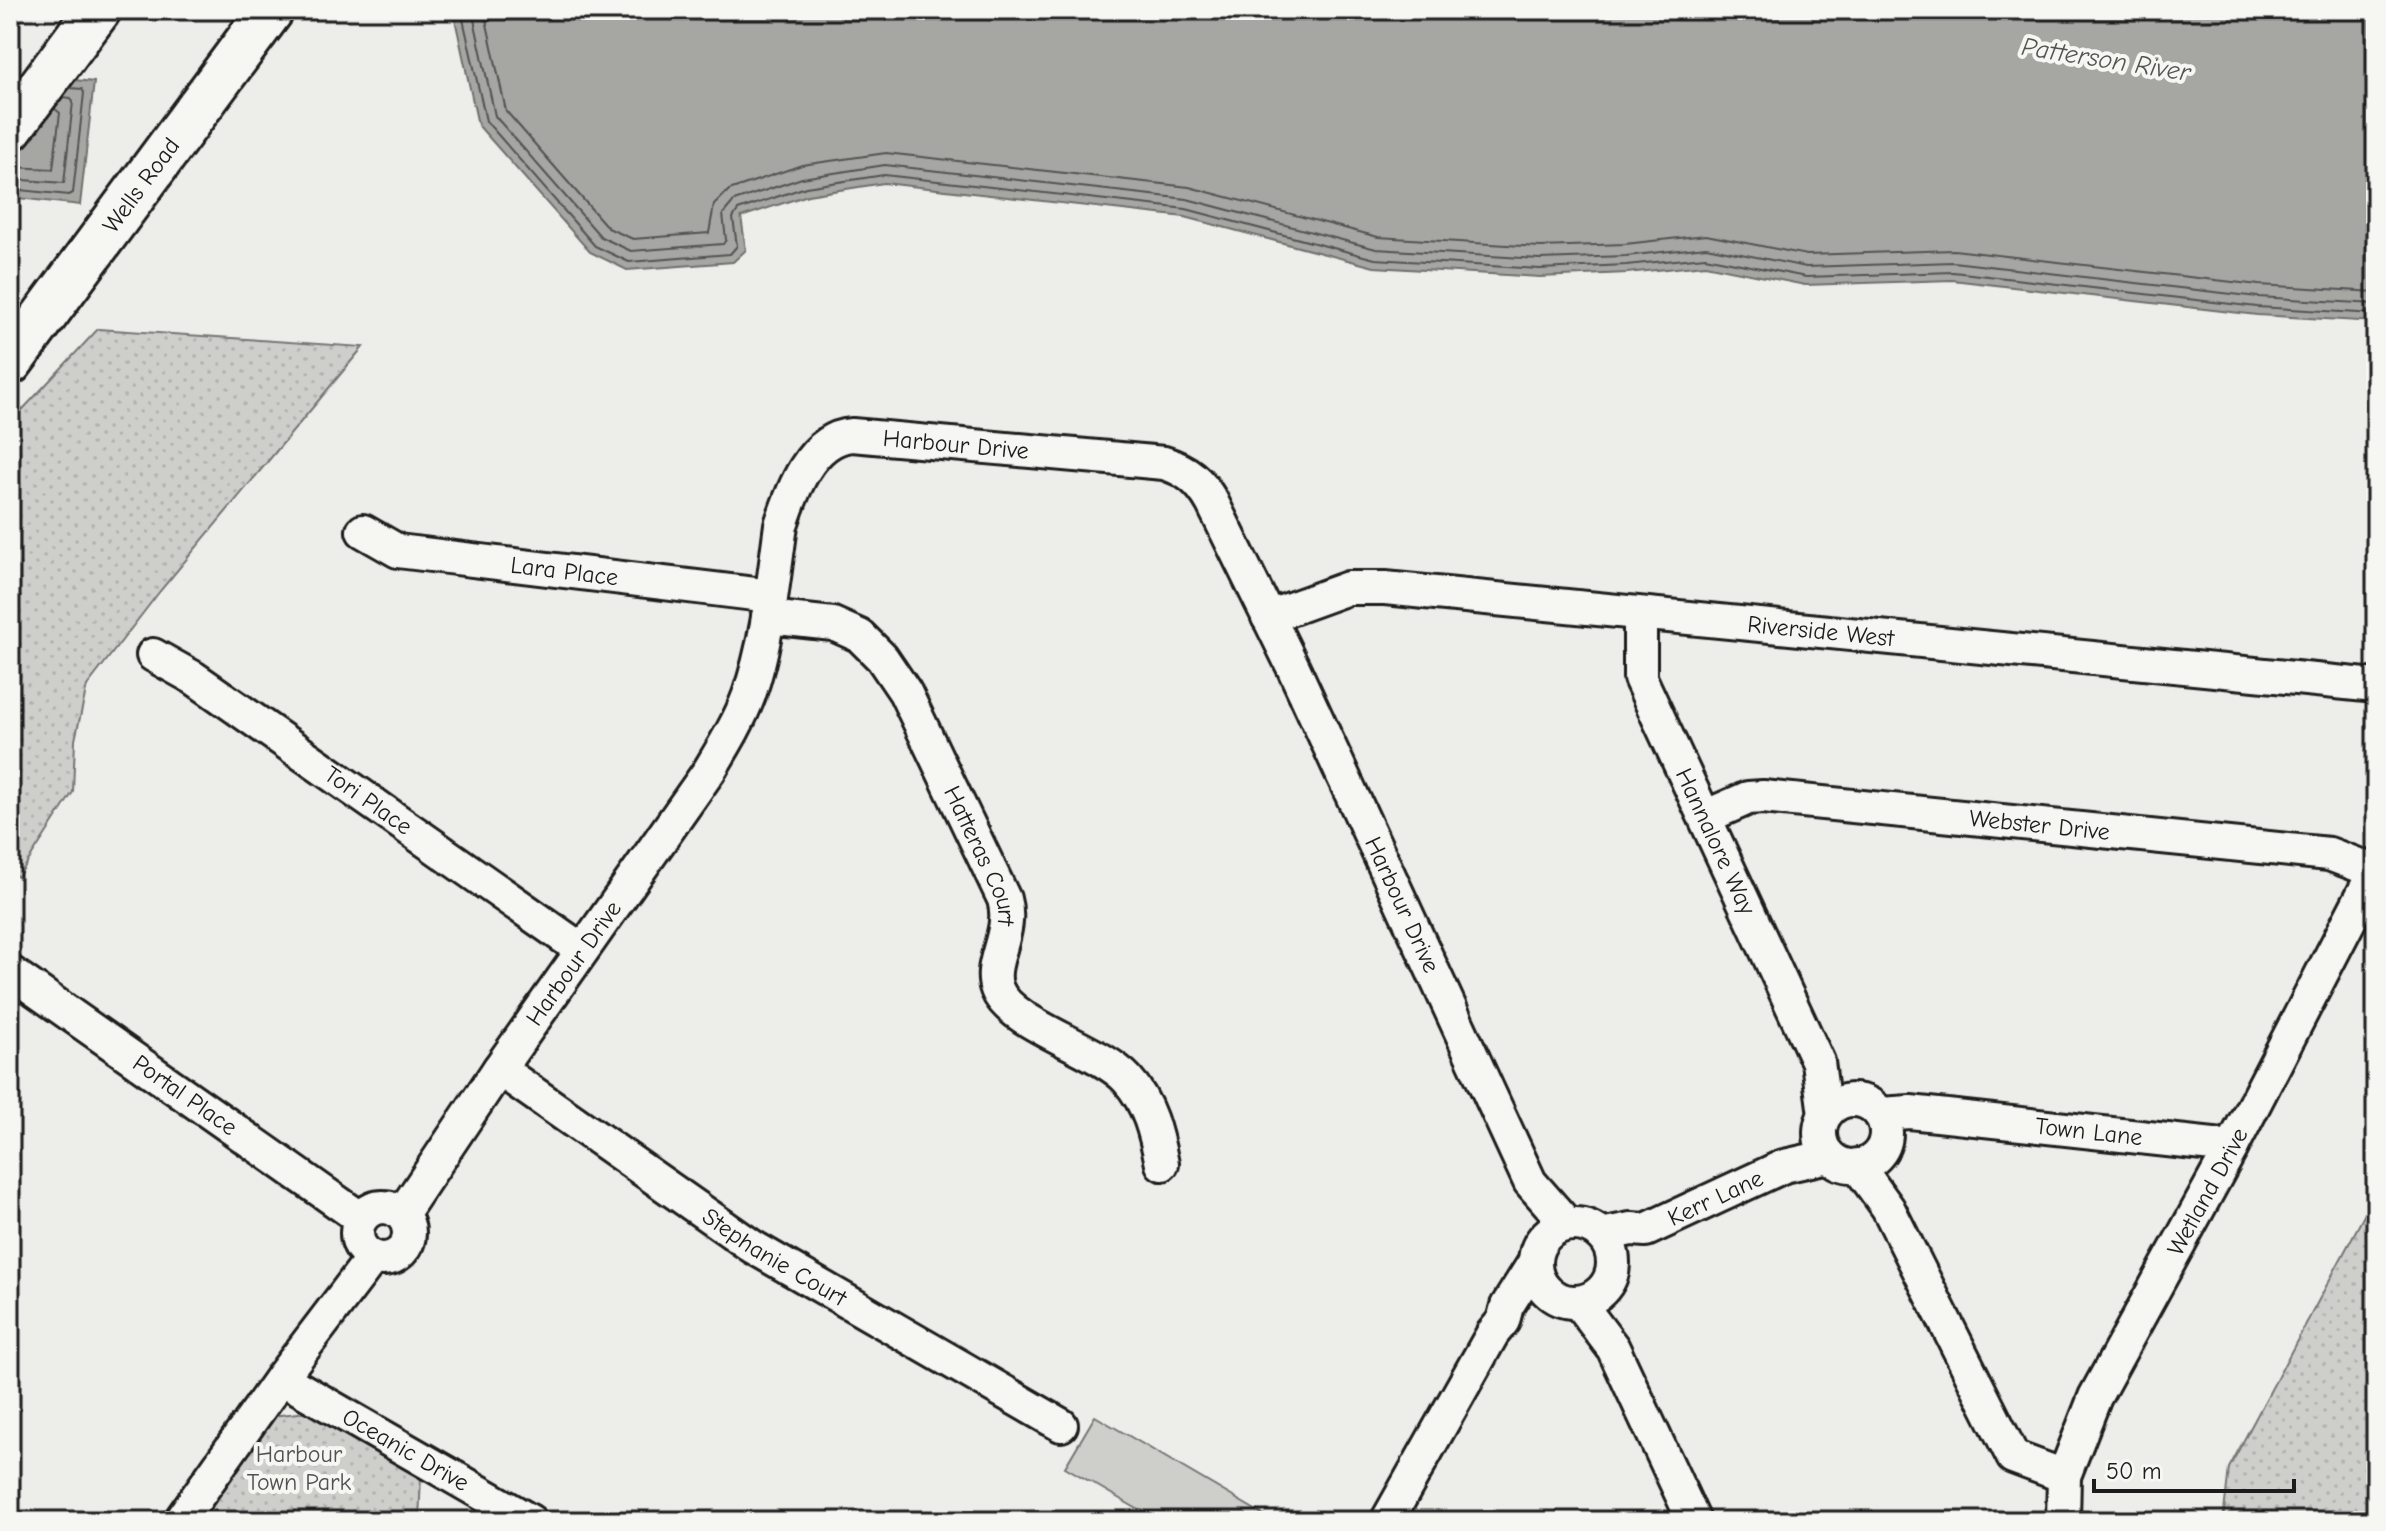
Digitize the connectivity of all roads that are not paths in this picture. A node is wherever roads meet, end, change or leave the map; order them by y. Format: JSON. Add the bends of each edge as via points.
{"nodes":[{"id":1,"x":98,"y":10,"type":"edge"},
{"id":2,"x":271,"y":10,"type":"edge"},
{"id":3,"x":10,"y":128,"type":"edge"},
{"id":4,"x":10,"y":362,"type":"edge"},
{"id":5,"x":363,"y":531,"type":"dead end"},
{"id":6,"x":770,"y":607,"type":"junction"},
{"id":7,"x":1640,"y":614,"type":"junction"},
{"id":8,"x":1268,"y":617,"type":"junction"},
{"id":9,"x":153,"y":655,"type":"dead end"},
{"id":10,"x":2376,"y":686,"type":"edge"},
{"id":11,"x":1705,"y":817,"type":"junction"},
{"id":12,"x":2375,"y":870,"type":"edge"},
{"id":13,"x":582,"y":950,"type":"junction"},
{"id":14,"x":10,"y":972,"type":"edge"},
{"id":15,"x":499,"y":1069,"type":"junction"},
{"id":16,"x":1853,"y":1136,"type":"junction"},
{"id":17,"x":2232,"y":1147,"type":"junction"},
{"id":18,"x":1162,"y":1164,"type":"dead end"},
{"id":19,"x":1530,"y":1182,"type":"junction"},
{"id":20,"x":402,"y":1214,"type":"junction"},
{"id":21,"x":360,"y":1218,"type":"junction"},
{"id":22,"x":1567,"y":1224,"type":"junction"},
{"id":23,"x":1646,"y":1230,"type":"junction"},
{"id":24,"x":1601,"y":1235,"type":"junction"},
{"id":25,"x":1537,"y":1253,"type":"junction"},
{"id":26,"x":373,"y":1257,"type":"junction"},
{"id":27,"x":1587,"y":1290,"type":"junction"},
{"id":28,"x":1503,"y":1321,"type":"junction"},
{"id":29,"x":281,"y":1378,"type":"junction"},
{"id":30,"x":1061,"y":1425,"type":"dead end"},
{"id":31,"x":2064,"y":1476,"type":"junction"},
{"id":32,"x":180,"y":1521,"type":"edge"},
{"id":33,"x":530,"y":1521,"type":"edge"},
{"id":34,"x":1387,"y":1521,"type":"edge"},
{"id":35,"x":1694,"y":1521,"type":"edge"},
{"id":36,"x":2063,"y":1521,"type":"edge"}],
"edges":[{"from":1,"to":3,"type":"main road"},
{"from":2,"to":4,"type":"main road","name":"Wells Road"},
{"from":5,"to":6,"type":"street","name":"Lara Place","via":[[398,551]]},
{"from":6,"to":8,"type":"street","name":"Harbour Drive","via":[[781,525],[798,484],[821,449],[852,435],[1164,463],[1182,469],[1205,489]]},
{"from":6,"to":13,"type":"street","name":"Harbour Drive","via":[[749,695],[730,735]]},
{"from":6,"to":18,"type":"street","name":"Hatteras Court","via":[[860,636],[882,658],[905,692],[1004,899],[1007,922],[995,967],[997,990],[1020,1014],[1128,1080],[1149,1114]]},
{"from":7,"to":8,"type":"street","name":"Riverside West","via":[[1370,588],[1338,591]]},
{"from":7,"to":10,"type":"street","name":"Riverside West"},
{"from":7,"to":11,"type":"street","name":"Hannalore Way","via":[[1640,678]]},
{"from":8,"to":19,"type":"street","name":"Harbour Drive"},
{"from":9,"to":13,"type":"street","name":"Tori Place","via":[[194,678]]},
{"from":11,"to":12,"type":"street","name":"Webster Drive","via":[[1763,797],[2329,854]]},
{"from":11,"to":16,"type":"street","name":"Hannalore Way"},
{"from":12,"to":17,"type":"street","name":"Wetland Drive"},
{"from":13,"to":15,"type":"street","name":"Harbour Drive"},
{"from":14,"to":21,"type":"street","name":"Portal Place"},
{"from":15,"to":20,"type":"street","name":"Harbour Drive"},
{"from":15,"to":30,"type":"street","name":"Stephanie Court","via":[[753,1247]]},
{"from":16,"to":17,"type":"street","name":"Town Lane","via":[[1910,1112]]},
{"from":16,"to":23,"type":"street","name":"Kerr Lane"},
{"from":16,"to":31,"type":"street","name":"Hannalore Way","via":[[2013,1457]]},
{"from":17,"to":31,"type":"street","name":"Wetland Drive","via":[[2095,1397]]},
{"from":19,"to":22,"type":"street","name":"Harbour Drive"},
{"from":19,"to":25,"type":"street","name":"Harbour Drive"},
{"from":20,"to":21,"type":"street","via":[[380,1206]]},
{"from":20,"to":26,"type":"street","via":[[409,1230],[405,1248],[391,1258]]},
{"from":21,"to":26,"type":"street","via":[[359,1245]]},
{"from":22,"to":24,"type":"street","via":[[1585,1225]]},
{"from":22,"to":25,"type":"street","via":[[1546,1235]]},
{"from":23,"to":24,"type":"street","name":"Kerr Lane"},
{"from":23,"to":27,"type":"street","name":"Kerr Lane","via":[[1637,1246]]},
{"from":24,"to":27,"type":"street","via":[[1608,1244]]},
{"from":25,"to":27,"type":"street","via":[[1537,1278]]},
{"from":25,"to":28,"type":"street"},
{"from":26,"to":29,"type":"street"},
{"from":27,"to":28,"type":"street"},
{"from":27,"to":35,"type":"street"},
{"from":28,"to":34,"type":"street"},
{"from":29,"to":32,"type":"street"},
{"from":29,"to":33,"type":"street","name":"Oceanic Drive"},
{"from":31,"to":36,"type":"street","name":"Wetland Drive"}]}
